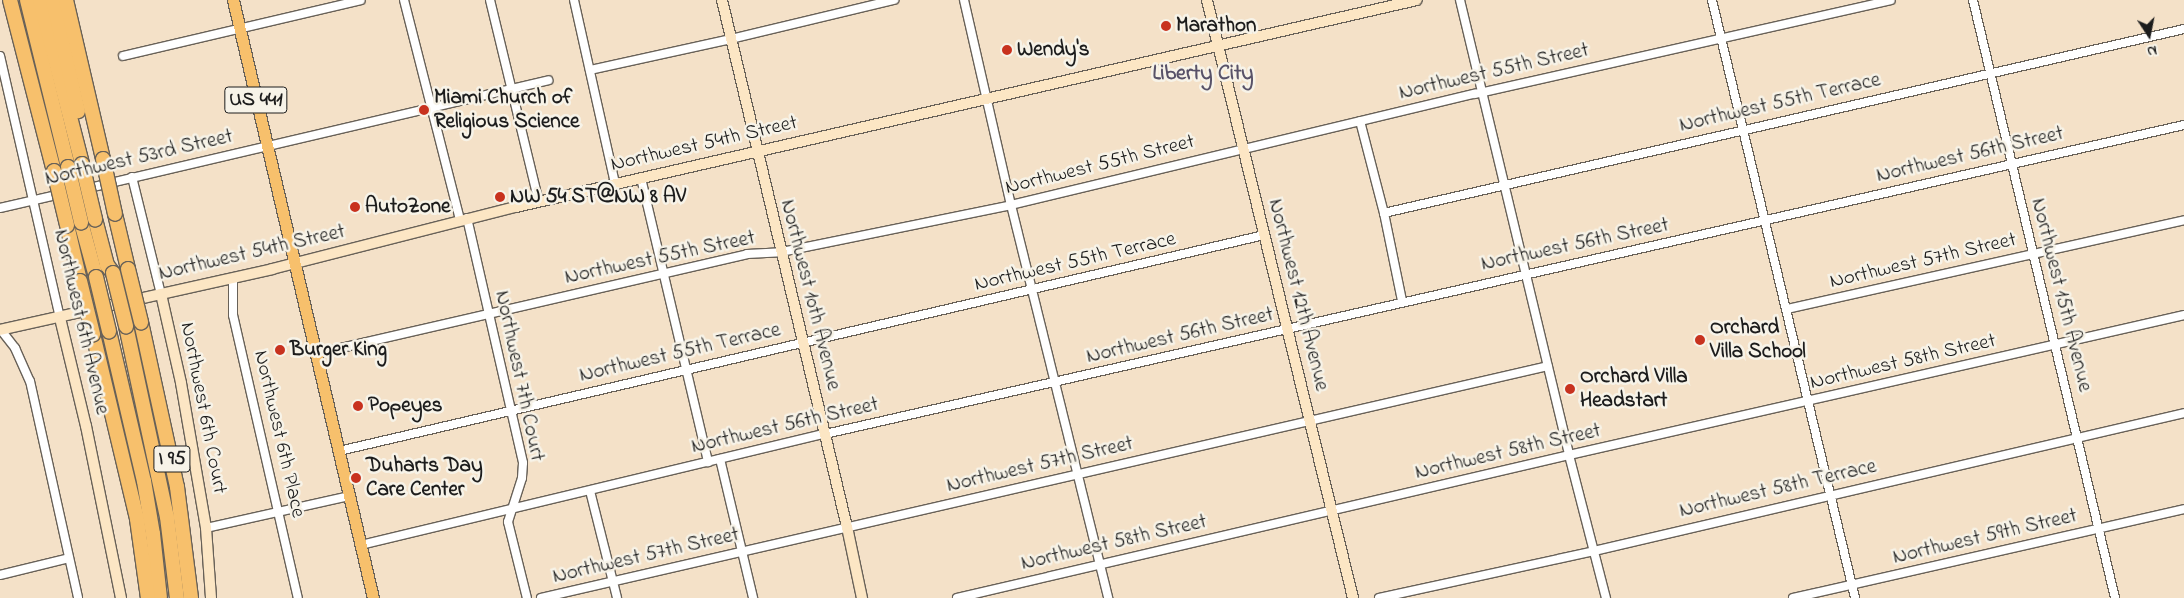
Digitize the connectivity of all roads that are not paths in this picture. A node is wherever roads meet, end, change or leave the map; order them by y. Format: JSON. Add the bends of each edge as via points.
{"nodes":[{"id":1,"x":10,"y":0,"type":"edge"},
{"id":2,"x":27,"y":0,"type":"edge"},
{"id":3,"x":33,"y":0,"type":"edge"},
{"id":4,"x":40,"y":0,"type":"edge"},
{"id":5,"x":53,"y":0,"type":"edge"},
{"id":6,"x":66,"y":0,"type":"edge"},
{"id":7,"x":233,"y":0,"type":"edge"},
{"id":8,"x":361,"y":0,"type":"edge"},
{"id":9,"x":404,"y":0,"type":"edge"},
{"id":10,"x":490,"y":0,"type":"edge"},
{"id":11,"x":574,"y":0,"type":"edge"},
{"id":12,"x":722,"y":0,"type":"edge"},
{"id":13,"x":894,"y":0,"type":"edge"},
{"id":14,"x":964,"y":0,"type":"edge"},
{"id":15,"x":1207,"y":0,"type":"edge"},
{"id":16,"x":1417,"y":0,"type":"edge"},
{"id":17,"x":1460,"y":0,"type":"edge"},
{"id":18,"x":1712,"y":0,"type":"edge"},
{"id":19,"x":1891,"y":0,"type":"edge"},
{"id":20,"x":1974,"y":0,"type":"edge"},
{"id":21,"x":240,"y":29,"type":"junction"},
{"id":22,"x":2184,"y":29,"type":"edge"},
{"id":23,"x":1722,"y":38,"type":"junction"},
{"id":24,"x":731,"y":40,"type":"junction"},
{"id":25,"x":38,"y":42,"type":"junction"},
{"id":26,"x":1218,"y":46,"type":"junction"},
{"id":27,"x":0,"y":56,"type":"edge"},
{"id":28,"x":123,"y":56,"type":"dead end"},
{"id":29,"x":590,"y":70,"type":"junction"},
{"id":30,"x":1990,"y":72,"type":"junction"},
{"id":31,"x":548,"y":80,"type":"dead end"},
{"id":32,"x":3,"y":84,"type":"edge"},
{"id":33,"x":511,"y":90,"type":"junction"},
{"id":34,"x":1482,"y":92,"type":"junction"},
{"id":35,"x":988,"y":98,"type":"junction"},
{"id":36,"x":430,"y":108,"type":"junction"},
{"id":37,"x":1360,"y":121,"type":"junction"},
{"id":38,"x":2184,"y":125,"type":"edge"},
{"id":39,"x":1744,"y":129,"type":"junction"},
{"id":40,"x":267,"y":146,"type":"junction"},
{"id":41,"x":1243,"y":148,"type":"junction"},
{"id":42,"x":757,"y":152,"type":"junction"},
{"id":43,"x":86,"y":163,"type":"junction"},
{"id":44,"x":2011,"y":163,"type":"junction"},
{"id":45,"x":132,"y":177,"type":"junction"},
{"id":46,"x":641,"y":178,"type":"junction"},
{"id":47,"x":615,"y":184,"type":"junction"},
{"id":48,"x":1504,"y":185,"type":"junction"},
{"id":49,"x":33,"y":201,"type":"junction"},
{"id":50,"x":538,"y":202,"type":"junction"},
{"id":51,"x":1010,"y":205,"type":"junction"},
{"id":52,"x":0,"y":208,"type":"edge"},
{"id":53,"x":1384,"y":213,"type":"junction"},
{"id":54,"x":92,"y":219,"type":"junction"},
{"id":55,"x":463,"y":219,"type":"junction"},
{"id":56,"x":2184,"y":220,"type":"edge"},
{"id":57,"x":1766,"y":221,"type":"junction"},
{"id":58,"x":1264,"y":235,"type":"junction"},
{"id":59,"x":781,"y":252,"type":"junction"},
{"id":60,"x":2032,"y":254,"type":"junction"},
{"id":61,"x":294,"y":264,"type":"junction"},
{"id":62,"x":664,"y":273,"type":"junction"},
{"id":63,"x":1526,"y":273,"type":"junction"},
{"id":64,"x":233,"y":278,"type":"junction"},
{"id":65,"x":1033,"y":291,"type":"junction"},
{"id":66,"x":161,"y":294,"type":"junction"},
{"id":67,"x":1402,"y":302,"type":"junction"},
{"id":68,"x":1787,"y":309,"type":"junction"},
{"id":69,"x":488,"y":314,"type":"junction"},
{"id":70,"x":2184,"y":315,"type":"edge"},
{"id":71,"x":60,"y":318,"type":"junction"},
{"id":72,"x":0,"y":330,"type":"edge"},
{"id":73,"x":1287,"y":330,"type":"junction"},
{"id":74,"x":803,"y":343,"type":"junction"},
{"id":75,"x":2055,"y":345,"type":"junction"},
{"id":76,"x":315,"y":354,"type":"junction"},
{"id":77,"x":1548,"y":366,"type":"junction"},
{"id":78,"x":687,"y":369,"type":"junction"},
{"id":79,"x":1056,"y":382,"type":"junction"},
{"id":80,"x":1808,"y":401,"type":"junction"},
{"id":81,"x":509,"y":412,"type":"junction"},
{"id":82,"x":2184,"y":413,"type":"edge"},
{"id":83,"x":1309,"y":421,"type":"junction"},
{"id":84,"x":824,"y":434,"type":"junction"},
{"id":85,"x":2078,"y":437,"type":"junction"},
{"id":86,"x":339,"y":452,"type":"junction"},
{"id":87,"x":1569,"y":455,"type":"junction"},
{"id":88,"x":720,"y":459,"type":"junction"},
{"id":89,"x":708,"y":462,"type":"junction"},
{"id":90,"x":1078,"y":474,"type":"junction"},
{"id":91,"x":590,"y":491,"type":"junction"},
{"id":92,"x":1831,"y":495,"type":"junction"},
{"id":93,"x":349,"y":496,"type":"junction"},
{"id":94,"x":512,"y":507,"type":"junction"},
{"id":95,"x":2184,"y":509,"type":"edge"},
{"id":96,"x":1331,"y":511,"type":"junction"},
{"id":97,"x":280,"y":513,"type":"junction"},
{"id":98,"x":206,"y":528,"type":"junction"},
{"id":99,"x":847,"y":528,"type":"junction"},
{"id":100,"x":2099,"y":529,"type":"junction"},
{"id":101,"x":360,"y":545,"type":"junction"},
{"id":102,"x":743,"y":551,"type":"junction"},
{"id":103,"x":1594,"y":551,"type":"junction"},
{"id":104,"x":69,"y":558,"type":"junction"},
{"id":105,"x":1099,"y":564,"type":"junction"},
{"id":106,"x":0,"y":575,"type":"edge"},
{"id":107,"x":612,"y":582,"type":"junction"},
{"id":108,"x":1852,"y":585,"type":"junction"},
{"id":109,"x":78,"y":598,"type":"edge"},
{"id":110,"x":121,"y":598,"type":"edge"},
{"id":111,"x":148,"y":598,"type":"edge"},
{"id":112,"x":160,"y":598,"type":"edge"},
{"id":113,"x":177,"y":598,"type":"edge"},
{"id":114,"x":191,"y":598,"type":"edge"},
{"id":115,"x":211,"y":598,"type":"edge"},
{"id":116,"x":298,"y":598,"type":"edge"},
{"id":117,"x":373,"y":598,"type":"edge"},
{"id":118,"x":527,"y":598,"type":"edge"},
{"id":119,"x":541,"y":598,"type":"edge"},
{"id":120,"x":617,"y":598,"type":"edge"},
{"id":121,"x":753,"y":598,"type":"edge"},
{"id":122,"x":862,"y":598,"type":"edge"},
{"id":123,"x":957,"y":598,"type":"edge"},
{"id":124,"x":1108,"y":598,"type":"edge"},
{"id":125,"x":1353,"y":598,"type":"edge"},
{"id":126,"x":1379,"y":598,"type":"edge"},
{"id":127,"x":1606,"y":598,"type":"edge"},
{"id":128,"x":1793,"y":598,"type":"edge"},
{"id":129,"x":1855,"y":598,"type":"edge"},
{"id":130,"x":2115,"y":598,"type":"edge"}],
"edges":[{"from":1,"to":111,"type":"highway","number":"I 95","bridge":true,"via":[[137,519]]},
{"from":2,"to":25,"type":"highway"},
{"from":3,"to":25,"type":"highway","via":[[40,29]]},
{"from":4,"to":43,"type":"highway"},
{"from":5,"to":43,"type":"highway"},
{"from":6,"to":114,"type":"highway","number":"I 95","bridge":true,"via":[[178,487]]},
{"from":7,"to":21,"type":"main road","number":"US 441"},
{"from":8,"to":21,"type":"street"},
{"from":9,"to":36,"type":"street","name":"Northwest 7th Court"},
{"from":10,"to":33,"type":"street"},
{"from":11,"to":29,"type":"street"},
{"from":12,"to":24,"type":"main road","name":"Northwest 10th Avenue"},
{"from":13,"to":24,"type":"street"},
{"from":14,"to":35,"type":"street"},
{"from":15,"to":26,"type":"main road","name":"Northwest 12th Avenue"},
{"from":16,"to":26,"type":"main road","name":"Northwest 54th Street"},
{"from":17,"to":34,"type":"street"},
{"from":18,"to":23,"type":"street"},
{"from":19,"to":23,"type":"street","name":"Northwest 55th Street"},
{"from":20,"to":30,"type":"street","name":"Northwest 15th Avenue"},
{"from":21,"to":28,"type":"street"},
{"from":21,"to":40,"type":"main road","number":"US 441"},
{"from":22,"to":30,"type":"street","name":"Northwest 55th Terrace"},
{"from":23,"to":34,"type":"street","name":"Northwest 55th Street"},
{"from":23,"to":39,"type":"street"},
{"from":24,"to":29,"type":"street"},
{"from":24,"to":42,"type":"main road","name":"Northwest 10th Avenue"},
{"from":25,"to":54,"type":"highway","bridge":true,"via":[[68,167]]},
{"from":26,"to":35,"type":"main road","name":"Northwest 54th Street"},
{"from":26,"to":41,"type":"main road","name":"Northwest 12th Avenue"},
{"from":27,"to":32,"type":"street","name":"Northwest 6th Avenue"},
{"from":29,"to":47,"type":"street"},
{"from":30,"to":39,"type":"street","name":"Northwest 55th Terrace"},
{"from":30,"to":44,"type":"street","name":"Northwest 15th Avenue"},
{"from":31,"to":33,"type":"street","name":"Northwest 53rd Street"},
{"from":32,"to":49,"type":"street","name":"Northwest 6th Avenue"},
{"from":33,"to":36,"type":"street","name":"Northwest 53rd Street"},
{"from":33,"to":50,"type":"street"},
{"from":34,"to":37,"type":"street","name":"Northwest 55th Street"},
{"from":34,"to":48,"type":"street"},
{"from":35,"to":42,"type":"main road","name":"Northwest 54th Street"},
{"from":35,"to":51,"type":"street"},
{"from":36,"to":40,"type":"street","name":"Northwest 53rd Street"},
{"from":36,"to":55,"type":"street","name":"Northwest 7th Court"},
{"from":37,"to":41,"type":"street","name":"Northwest 55th Street"},
{"from":37,"to":53,"type":"street"},
{"from":38,"to":44,"type":"street","name":"Northwest 56th Street"},
{"from":39,"to":48,"type":"street","name":"Northwest 55th Terrace"},
{"from":39,"to":57,"type":"street"},
{"from":40,"to":45,"type":"street","name":"Northwest 53rd Street"},
{"from":40,"to":61,"type":"main road","number":"US 441"},
{"from":41,"to":51,"type":"street","name":"Northwest 55th Street"},
{"from":41,"to":58,"type":"main road","name":"Northwest 12th Avenue"},
{"from":42,"to":46,"type":"main road","name":"Northwest 54th Street"},
{"from":42,"to":59,"type":"main road","name":"Northwest 10th Avenue"},
{"from":43,"to":54,"type":"highway","bridge":true},
{"from":44,"to":57,"type":"street","name":"Northwest 56th Street"},
{"from":44,"to":60,"type":"street","name":"Northwest 15th Avenue"},
{"from":45,"to":49,"type":"street","name":"Northwest 53rd Street"},
{"from":45,"to":66,"type":"street"},
{"from":46,"to":47,"type":"main road","name":"Northwest 54th Street"},
{"from":46,"to":62,"type":"street"},
{"from":47,"to":50,"type":"main road","name":"Northwest 54th Street"},
{"from":48,"to":53,"type":"street","name":"Northwest 55th Terrace"},
{"from":48,"to":63,"type":"street"},
{"from":49,"to":52,"type":"street","name":"Northwest 53rd Street"},
{"from":49,"to":71,"type":"street","name":"Northwest 6th Avenue"},
{"from":50,"to":55,"type":"main road","name":"Northwest 54th Street"},
{"from":51,"to":59,"type":"street","name":"Northwest 55th Street"},
{"from":51,"to":65,"type":"street"},
{"from":53,"to":67,"type":"street"},
{"from":54,"to":112,"type":"highway","bridge":true,"via":[[96,277],[147,499]]},
{"from":54,"to":113,"type":"highway","bridge":true,"via":[[107,265],[113,273],[126,326],[167,517]]},
{"from":55,"to":61,"type":"main road","name":"Northwest 54th Street"},
{"from":55,"to":69,"type":"street","name":"Northwest 7th Court"},
{"from":56,"to":60,"type":"street","name":"Northwest 57th Street"},
{"from":57,"to":63,"type":"street","name":"Northwest 56th Street"},
{"from":57,"to":68,"type":"street"},
{"from":58,"to":65,"type":"street","name":"Northwest 55th Terrace"},
{"from":58,"to":73,"type":"main road","name":"Northwest 12th Avenue"},
{"from":59,"to":62,"type":"street","name":"Northwest 55th Street","via":[[747,254]]},
{"from":59,"to":74,"type":"main road","name":"Northwest 10th Avenue"},
{"from":60,"to":68,"type":"street","name":"Northwest 57th Street"},
{"from":60,"to":75,"type":"street","name":"Northwest 15th Avenue"},
{"from":61,"to":64,"type":"main road","name":"Northwest 54th Street"},
{"from":61,"to":76,"type":"main road","number":"US 441"},
{"from":62,"to":69,"type":"street","name":"Northwest 55th Street"},
{"from":62,"to":78,"type":"street"},
{"from":63,"to":67,"type":"street","name":"Northwest 56th Street"},
{"from":63,"to":77,"type":"street"},
{"from":64,"to":66,"type":"main road","name":"Northwest 54th Street"},
{"from":64,"to":97,"type":"street","name":"Northwest 6th Place","via":[[233,315]]},
{"from":65,"to":74,"type":"street","name":"Northwest 55th Terrace"},
{"from":65,"to":79,"type":"street"},
{"from":66,"to":71,"type":"main road","name":"Northwest 54th Street"},
{"from":66,"to":98,"type":"main road","name":"Northwest 6th Court","via":[[181,384]]},
{"from":67,"to":73,"type":"street","name":"Northwest 56th Street"},
{"from":68,"to":80,"type":"street"},
{"from":69,"to":76,"type":"street","name":"Northwest 55th Street"},
{"from":69,"to":81,"type":"street","name":"Northwest 7th Court"},
{"from":70,"to":75,"type":"street","name":"Northwest 58th Street"},
{"from":71,"to":72,"type":"main road","name":"Northwest 54th Street"},
{"from":71,"to":110,"type":"main road","name":"Northwest 6th Avenue"},
{"from":72,"to":104,"type":"street","via":[[15,348],[30,381]]},
{"from":73,"to":79,"type":"street","name":"Northwest 56th Street"},
{"from":73,"to":83,"type":"main road","name":"Northwest 12th Avenue"},
{"from":74,"to":78,"type":"street","name":"Northwest 55th Terrace"},
{"from":74,"to":84,"type":"main road","name":"Northwest 10th Avenue"},
{"from":75,"to":80,"type":"street","name":"Northwest 58th Street"},
{"from":75,"to":85,"type":"street","name":"Northwest 15th Avenue"},
{"from":76,"to":86,"type":"main road","number":"US 441"},
{"from":77,"to":83,"type":"street","name":"Northwest 57th Street"},
{"from":77,"to":87,"type":"street"},
{"from":78,"to":81,"type":"street","name":"Northwest 55th Terrace"},
{"from":78,"to":89,"type":"street"},
{"from":79,"to":84,"type":"street","name":"Northwest 56th Street"},
{"from":79,"to":90,"type":"street"},
{"from":80,"to":87,"type":"street","name":"Northwest 58th Street"},
{"from":80,"to":92,"type":"street"},
{"from":81,"to":86,"type":"street","name":"Northwest 55th Terrace"},
{"from":81,"to":94,"type":"street","name":"Northwest 7th Court","via":[[522,463],[522,478]]},
{"from":82,"to":85,"type":"street","name":"Northwest 58th Terrace"},
{"from":83,"to":90,"type":"street","name":"Northwest 57th Street"},
{"from":83,"to":96,"type":"main road","name":"Northwest 12th Avenue"},
{"from":84,"to":88,"type":"street","name":"Northwest 56th Street"},
{"from":84,"to":99,"type":"main road","name":"Northwest 10th Avenue"},
{"from":85,"to":92,"type":"street","name":"Northwest 58th Terrace"},
{"from":85,"to":100,"type":"street","name":"Northwest 15th Avenue"},
{"from":86,"to":93,"type":"main road","number":"US 441"},
{"from":87,"to":96,"type":"street","name":"Northwest 58th Street"},
{"from":87,"to":103,"type":"street"},
{"from":88,"to":89,"type":"street","name":"Northwest 56th Street"},
{"from":88,"to":102,"type":"street"},
{"from":89,"to":91,"type":"street","name":"Northwest 56th Street"},
{"from":90,"to":99,"type":"street","name":"Northwest 57th Street"},
{"from":90,"to":105,"type":"street"},
{"from":91,"to":94,"type":"street","name":"Northwest 56th Street"},
{"from":91,"to":107,"type":"street"},
{"from":92,"to":103,"type":"street","name":"Northwest 58th Terrace"},
{"from":92,"to":108,"type":"street"},
{"from":93,"to":97,"type":"street"},
{"from":93,"to":101,"type":"main road","number":"US 441"},
{"from":94,"to":101,"type":"street","name":"Northwest 56th Street"},
{"from":94,"to":118,"type":"street","name":"Northwest 7th Court","via":[[508,522]]},
{"from":95,"to":100,"type":"street","name":"Northwest 59th Street"},
{"from":96,"to":105,"type":"street","name":"Northwest 58th Street"},
{"from":96,"to":125,"type":"main road","name":"Northwest 12th Avenue"},
{"from":97,"to":98,"type":"street"},
{"from":97,"to":116,"type":"street","name":"Northwest 6th Place"},
{"from":98,"to":115,"type":"main road"},
{"from":99,"to":102,"type":"street","name":"Northwest 57th Street"},
{"from":99,"to":122,"type":"main road","name":"Northwest 10th Avenue"},
{"from":100,"to":108,"type":"street","name":"Northwest 59th Street"},
{"from":100,"to":130,"type":"street","name":"Northwest 15th Avenue"},
{"from":101,"to":117,"type":"main road","number":"US 441"},
{"from":102,"to":107,"type":"street","name":"Northwest 57th Street"},
{"from":102,"to":121,"type":"street"},
{"from":103,"to":126,"type":"street","name":"Northwest 58th Terrace"},
{"from":103,"to":127,"type":"street"},
{"from":104,"to":106,"type":"street"},
{"from":104,"to":109,"type":"street"},
{"from":105,"to":123,"type":"street","name":"Northwest 58th Street"},
{"from":105,"to":124,"type":"street"},
{"from":107,"to":119,"type":"street","name":"Northwest 57th Street"},
{"from":107,"to":120,"type":"street"},
{"from":108,"to":128,"type":"street","name":"Northwest 59th Street"},
{"from":108,"to":129,"type":"street"}]}
